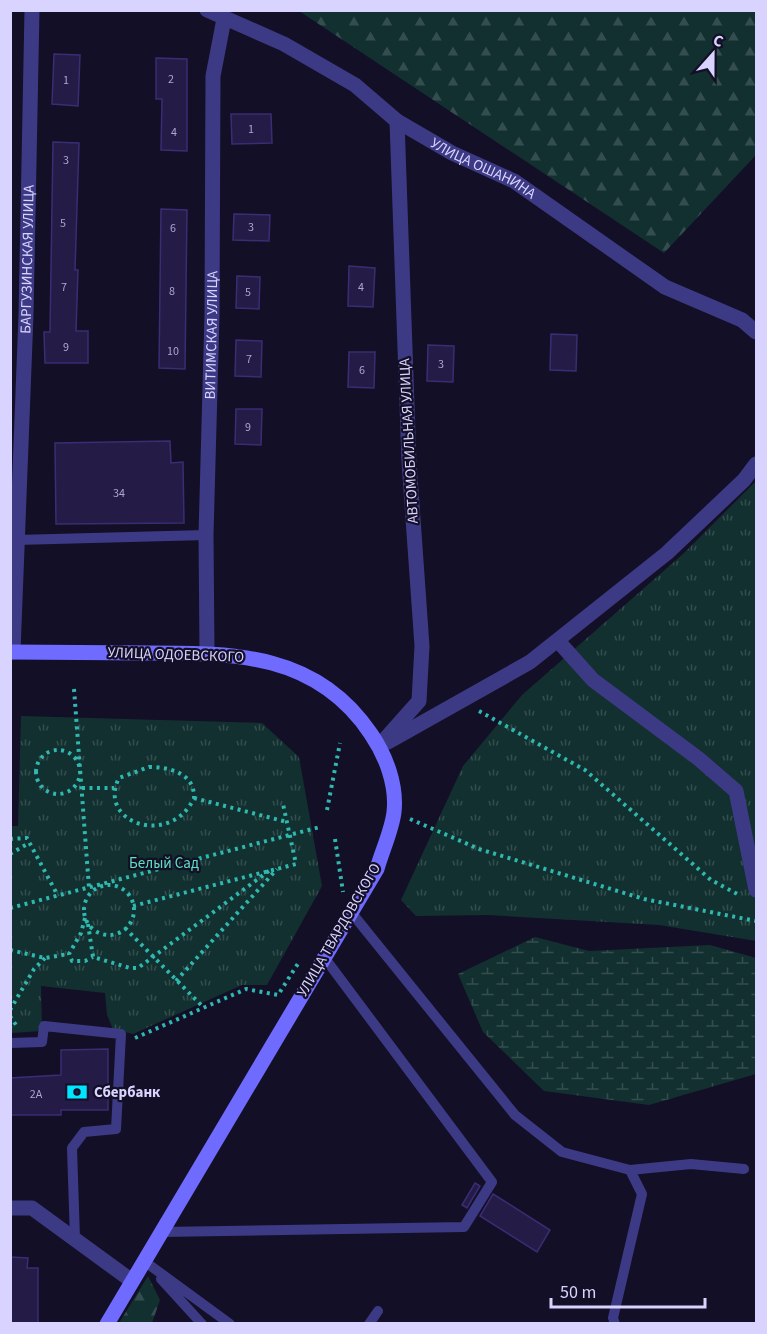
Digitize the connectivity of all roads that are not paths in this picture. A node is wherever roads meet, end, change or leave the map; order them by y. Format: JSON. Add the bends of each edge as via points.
{"nodes":[{"id":1,"x":32,"y":10,"type":"edge"},
{"id":2,"x":207,"y":10,"type":"edge"},
{"id":3,"x":224,"y":19,"type":"junction"},
{"id":4,"x":397,"y":121,"type":"junction"},
{"id":5,"x":756,"y":332,"type":"edge"},
{"id":6,"x":756,"y":464,"type":"edge"},
{"id":7,"x":206,"y":535,"type":"junction"},
{"id":8,"x":16,"y":540,"type":"junction"},
{"id":9,"x":558,"y":641,"type":"junction"},
{"id":10,"x":12,"y":652,"type":"edge"},
{"id":11,"x":207,"y":653,"type":"junction"},
{"id":12,"x":379,"y":746,"type":"junction"},
{"id":13,"x":752,"y":895,"type":"edge"},
{"id":14,"x":351,"y":912,"type":"junction"},
{"id":15,"x":324,"y":957,"type":"junction"},
{"id":16,"x":10,"y":1043,"type":"edge"},
{"id":17,"x":744,"y":1169,"type":"dead end"},
{"id":18,"x":630,"y":1170,"type":"junction"},
{"id":19,"x":10,"y":1208,"type":"edge"},
{"id":20,"x":161,"y":1232,"type":"junction"},
{"id":21,"x":75,"y":1239,"type":"junction"},
{"id":22,"x":144,"y":1261,"type":"junction"},
{"id":23,"x":132,"y":1281,"type":"junction"},
{"id":24,"x":378,"y":1311,"type":"dead end"},
{"id":25,"x":107,"y":1323,"type":"edge"},
{"id":26,"x":202,"y":1323,"type":"edge"},
{"id":27,"x":230,"y":1323,"type":"edge"},
{"id":28,"x":369,"y":1323,"type":"edge"},
{"id":29,"x":615,"y":1323,"type":"edge"}],
"edges":[{"from":1,"to":8,"type":"street","name":"БАРГУЗИНСКАЯ УЛИЦА","via":[[26,315]]},
{"from":2,"to":3,"type":"street","name":"УЛИЦА ОШАНИНА"},
{"from":3,"to":4,"type":"street","name":"УЛИЦА ОШАНИНА","via":[[284,44],[355,85]]},
{"from":3,"to":7,"type":"street","name":"ВИТИМСКАЯ УЛИЦА","via":[[213,76]]},
{"from":4,"to":5,"type":"street","name":"УЛИЦА ОШАНИНА","via":[[452,153],[514,181],[665,287],[742,320]]},
{"from":4,"to":12,"type":"street","name":"АВТОМОБИЛЬНАЯ УЛИЦА","via":[[409,462],[422,646],[419,701]]},
{"from":6,"to":9,"type":"street","via":[[667,553]]},
{"from":7,"to":8,"type":"lane"},
{"from":7,"to":11,"type":"street","name":"ВИТИМСКАЯ УЛИЦА"},
{"from":8,"to":10,"type":"street","name":"БАРГУЗИНСКАЯ УЛИЦА"},
{"from":9,"to":12,"type":"street","via":[[530,662]]},
{"from":9,"to":13,"type":"street","via":[[593,680],[736,791]]},
{"from":10,"to":11,"type":"street","name":"УЛИЦА ОДОЕВСКОГО"},
{"from":11,"to":12,"type":"street","name":"УЛИЦА ОДОЕВСКОГО","via":[[250,656],[283,665],[317,681],[360,716]]},
{"from":12,"to":14,"type":"street","name":"УЛИЦА ТВАРДОВСКОГО","via":[[391,774],[394,812],[377,869]]},
{"from":14,"to":15,"type":"street","name":"УЛИЦА ТВАРДОВСКОГО"},
{"from":14,"to":18,"type":"lane","via":[[515,1115],[562,1152]]},
{"from":15,"to":20,"type":"street","name":"УЛИЦА ТВАРДОВСКОГО"},
{"from":15,"to":20,"type":"lane","via":[[492,1182],[488,1191],[464,1227]]},
{"from":16,"to":21,"type":"lane","via":[[42,1042],[44,1026],[121,1034],[116,1129],[84,1132],[72,1148]]},
{"from":17,"to":18,"type":"lane","via":[[691,1164]]},
{"from":18,"to":29,"type":"lane","via":[[642,1194]]},
{"from":19,"to":21,"type":"street","via":[[32,1208]]},
{"from":20,"to":22,"type":"street","name":"УЛИЦА ТВАРДОВСКОГО"},
{"from":21,"to":23,"type":"street"},
{"from":22,"to":23,"type":"street","name":"УЛИЦА ТВАРДОВСКОГО"},
{"from":22,"to":26,"type":"lane"},
{"from":22,"to":27,"type":"lane"},
{"from":23,"to":25,"type":"street","name":"УЛИЦА ТВАРДОВСКОГО"},
{"from":24,"to":28,"type":"lane"}]}
